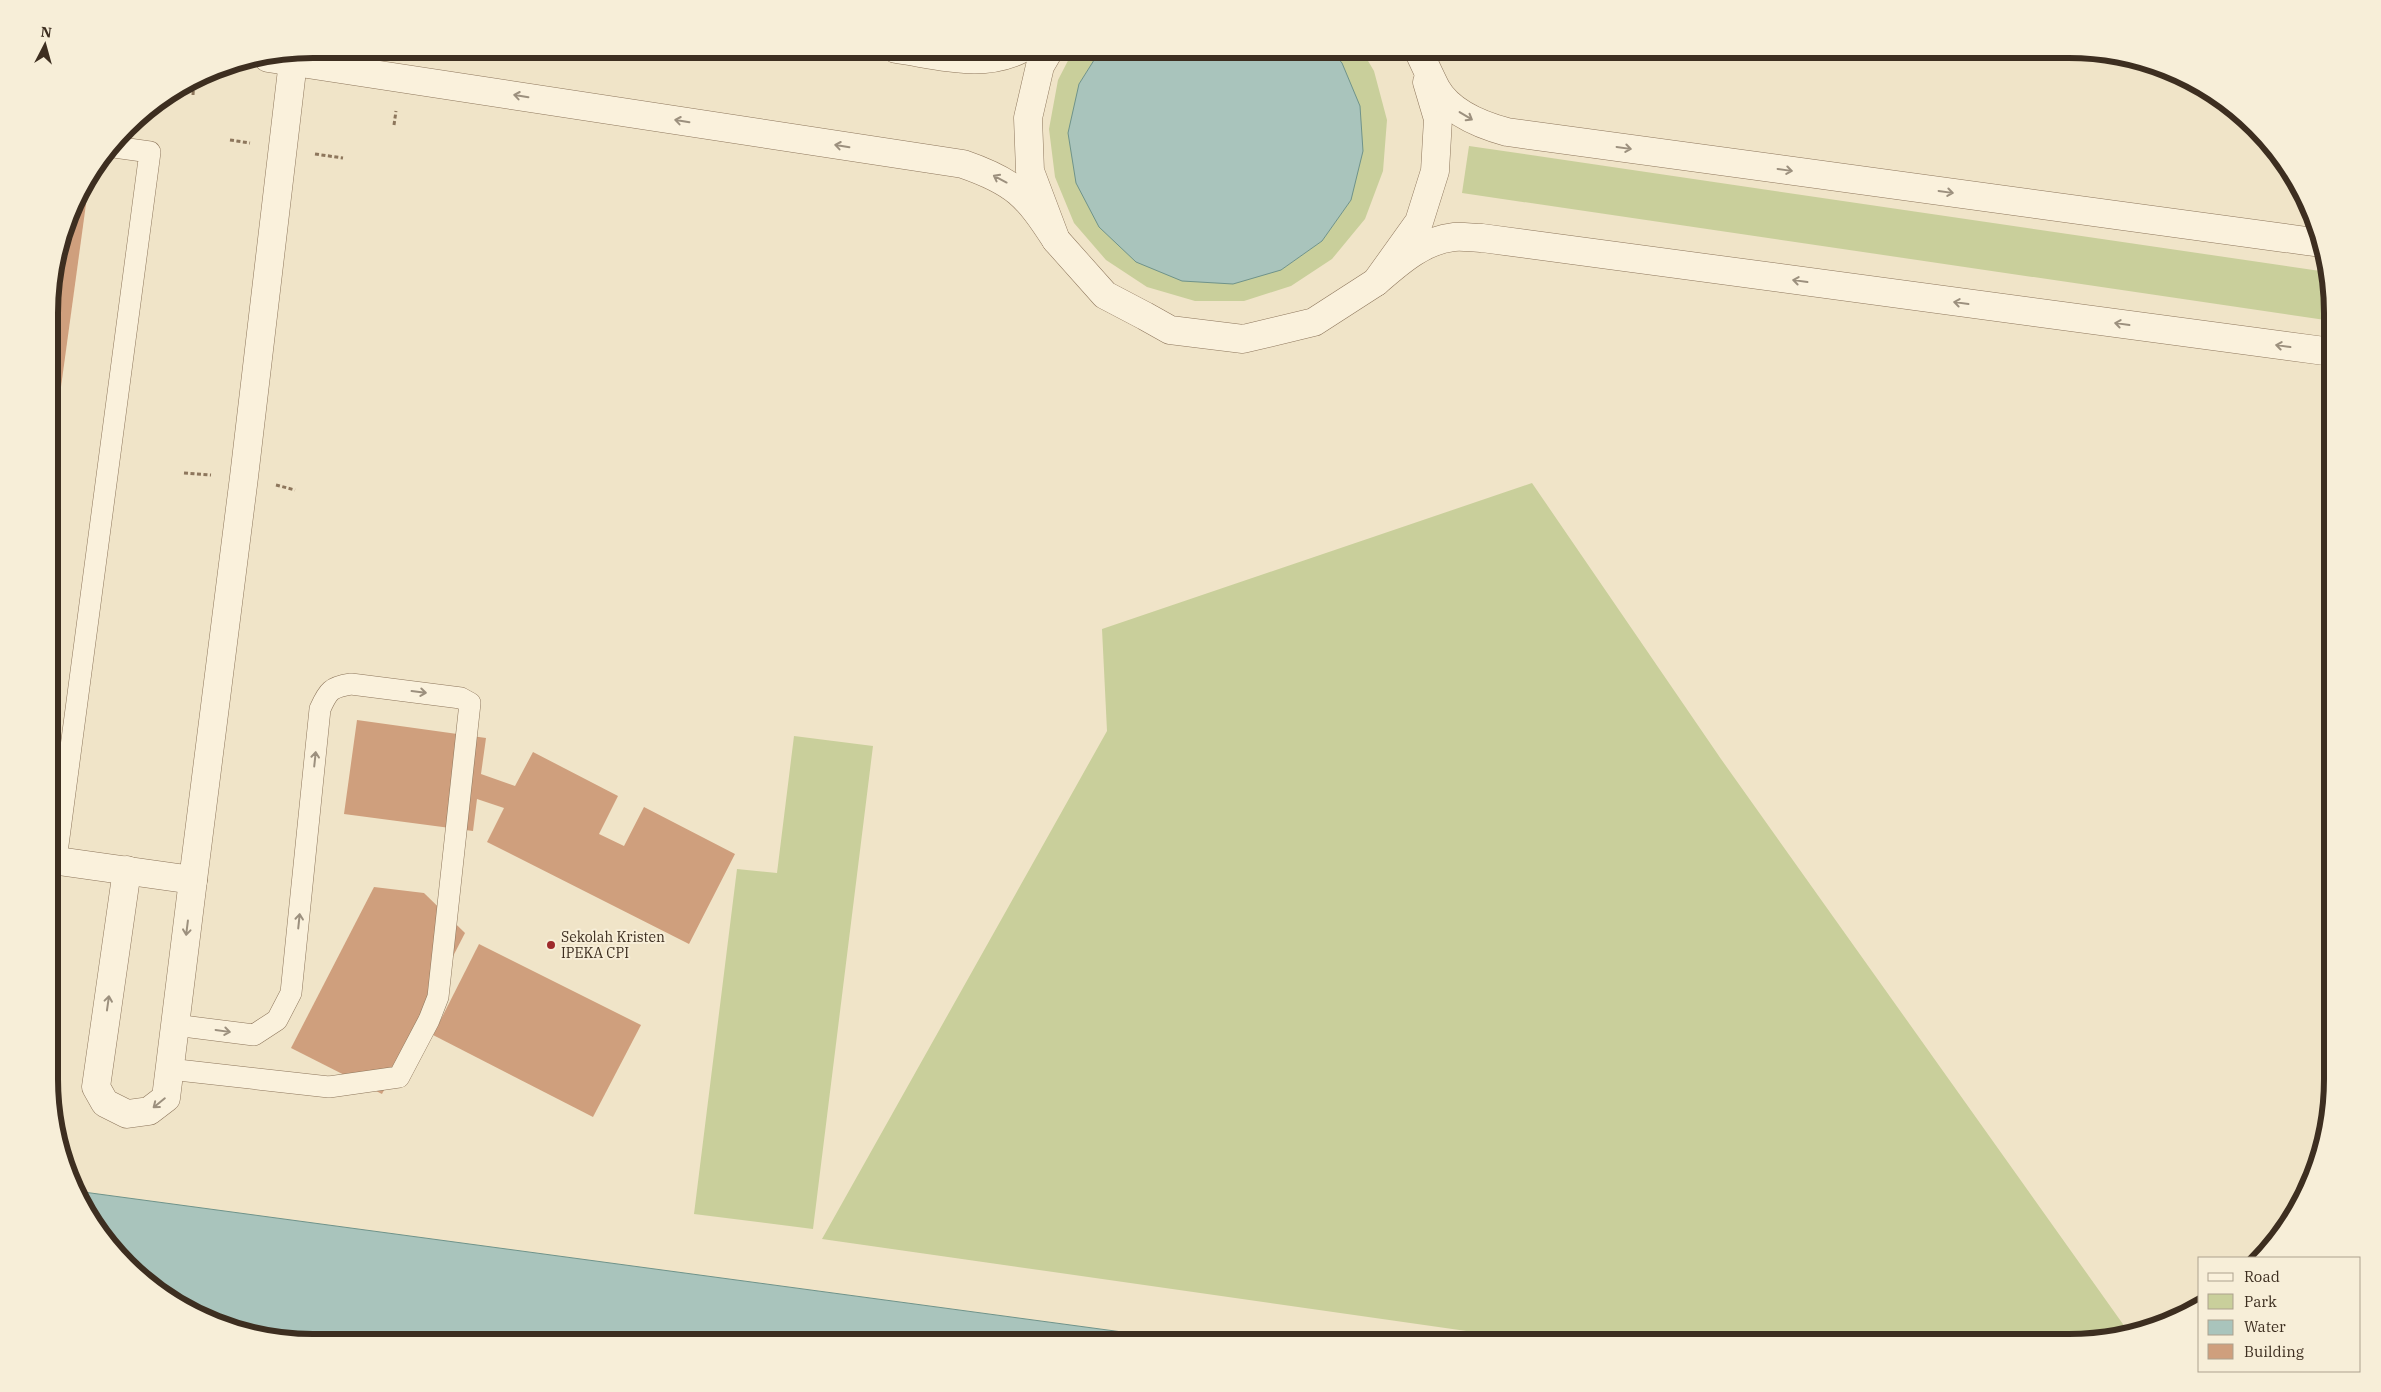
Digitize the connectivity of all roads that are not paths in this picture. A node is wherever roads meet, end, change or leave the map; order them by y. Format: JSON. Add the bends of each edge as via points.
{"nodes":[{"id":1,"x":951,"y":57,"type":"edge"},
{"id":2,"x":1001,"y":57,"type":"edge"},
{"id":3,"x":1045,"y":57,"type":"edge"},
{"id":4,"x":1420,"y":57,"type":"edge"},
{"id":5,"x":1422,"y":57,"type":"edge"},
{"id":6,"x":293,"y":58,"type":"edge"},
{"id":7,"x":285,"y":59,"type":"edge"},
{"id":8,"x":119,"y":148,"type":"edge"},
{"id":9,"x":1056,"y":240,"type":"junction"},
{"id":10,"x":2313,"y":242,"type":"edge"},
{"id":11,"x":1376,"y":282,"type":"junction"},
{"id":12,"x":2324,"y":351,"type":"edge"},
{"id":13,"x":58,"y":830,"type":"edge"},
{"id":14,"x":58,"y":861,"type":"edge"},
{"id":15,"x":127,"y":870,"type":"junction"},
{"id":16,"x":193,"y":880,"type":"junction"},
{"id":17,"x":174,"y":1025,"type":"junction"},
{"id":18,"x":169,"y":1069,"type":"junction"}],
"edges":[{"from":1,"to":2,"type":"street","via":[[979,61]]},
{"from":3,"to":9,"type":"street","via":[[1040,66],[1028,118],[1030,171]]},
{"from":4,"to":11,"type":"street","via":[[1438,119],[1434,171],[1418,222]]},
{"from":5,"to":10,"type":"street","one_way":true,"via":[[1437,91],[1462,114],[1507,132]]},
{"from":9,"to":6,"type":"street","one_way":true,"via":[[1035,207],[1011,185],[963,164]]},
{"from":7,"to":16,"type":"street","via":[[244,477]]},
{"from":8,"to":13,"type":"lane","via":[[150,152]]},
{"from":9,"to":11,"type":"street","via":[[1105,295],[1170,330],[1243,339],[1314,322]]},
{"from":12,"to":11,"type":"street","one_way":true,"via":[[1482,238],[1454,237],[1435,242],[1406,257]]},
{"from":14,"to":15,"type":"street"},
{"from":15,"to":16,"type":"street"},
{"from":18,"to":15,"type":"street","one_way":true,"via":[[166,1098],[149,1111],[127,1114],[105,1103],[96,1087]]},
{"from":16,"to":17,"type":"street","one_way":true},
{"from":17,"to":18,"type":"street"},
{"from":17,"to":18,"type":"lane","one_way":true,"via":[[254,1035],[277,1020],[292,993],[320,708],[327,693],[351,684],[461,698],[470,703],[438,997],[399,1077],[329,1087]]}]}
